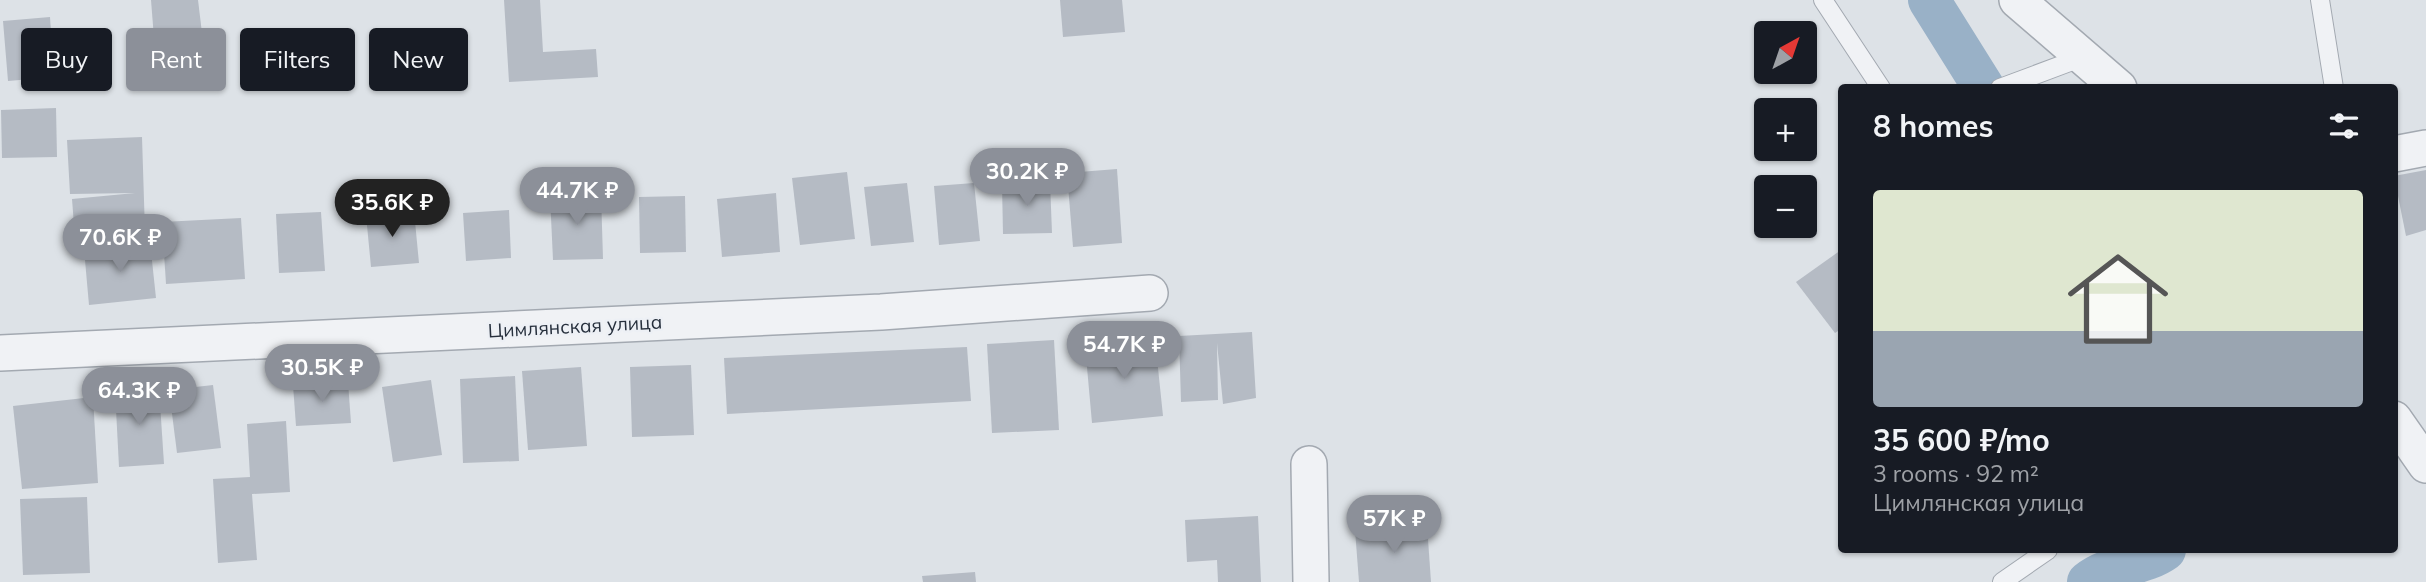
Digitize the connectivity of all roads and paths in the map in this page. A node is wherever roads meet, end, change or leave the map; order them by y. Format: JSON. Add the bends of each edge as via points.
{"nodes":[{"id":1,"x":1823,"y":0,"type":"edge"},
{"id":2,"x":2017,"y":0,"type":"edge"},
{"id":3,"x":2320,"y":0,"type":"edge"},
{"id":4,"x":2083,"y":57,"type":"junction"},
{"id":5,"x":1878,"y":84,"type":"edge"},
{"id":6,"x":2010,"y":84,"type":"edge"},
{"id":7,"x":2114,"y":84,"type":"edge"},
{"id":8,"x":2333,"y":84,"type":"edge"},
{"id":9,"x":2426,"y":148,"type":"edge"},
{"id":10,"x":2398,"y":153,"type":"edge"},
{"id":11,"x":1150,"y":293,"type":"dead end"},
{"id":12,"x":0,"y":353,"type":"edge"},
{"id":13,"x":2398,"y":425,"type":"edge"},
{"id":14,"x":1309,"y":464,"type":"dead end"},
{"id":15,"x":2426,"y":465,"type":"edge"},
{"id":16,"x":2044,"y":553,"type":"edge"},
{"id":17,"x":1311,"y":582,"type":"edge"},
{"id":18,"x":2002,"y":582,"type":"edge"}],
"edges":[{"from":1,"to":5,"type":"lane"},
{"from":2,"to":4,"type":"street"},
{"from":3,"to":8,"type":"lane"},
{"from":4,"to":6,"type":"lane"},
{"from":4,"to":7,"type":"street"},
{"from":9,"to":10,"type":"street"},
{"from":11,"to":12,"type":"street","name":"Цимлянская улица","via":[[881,312]]},
{"from":13,"to":15,"type":"street"},
{"from":14,"to":17,"type":"street"},
{"from":16,"to":18,"type":"lane"}]}
